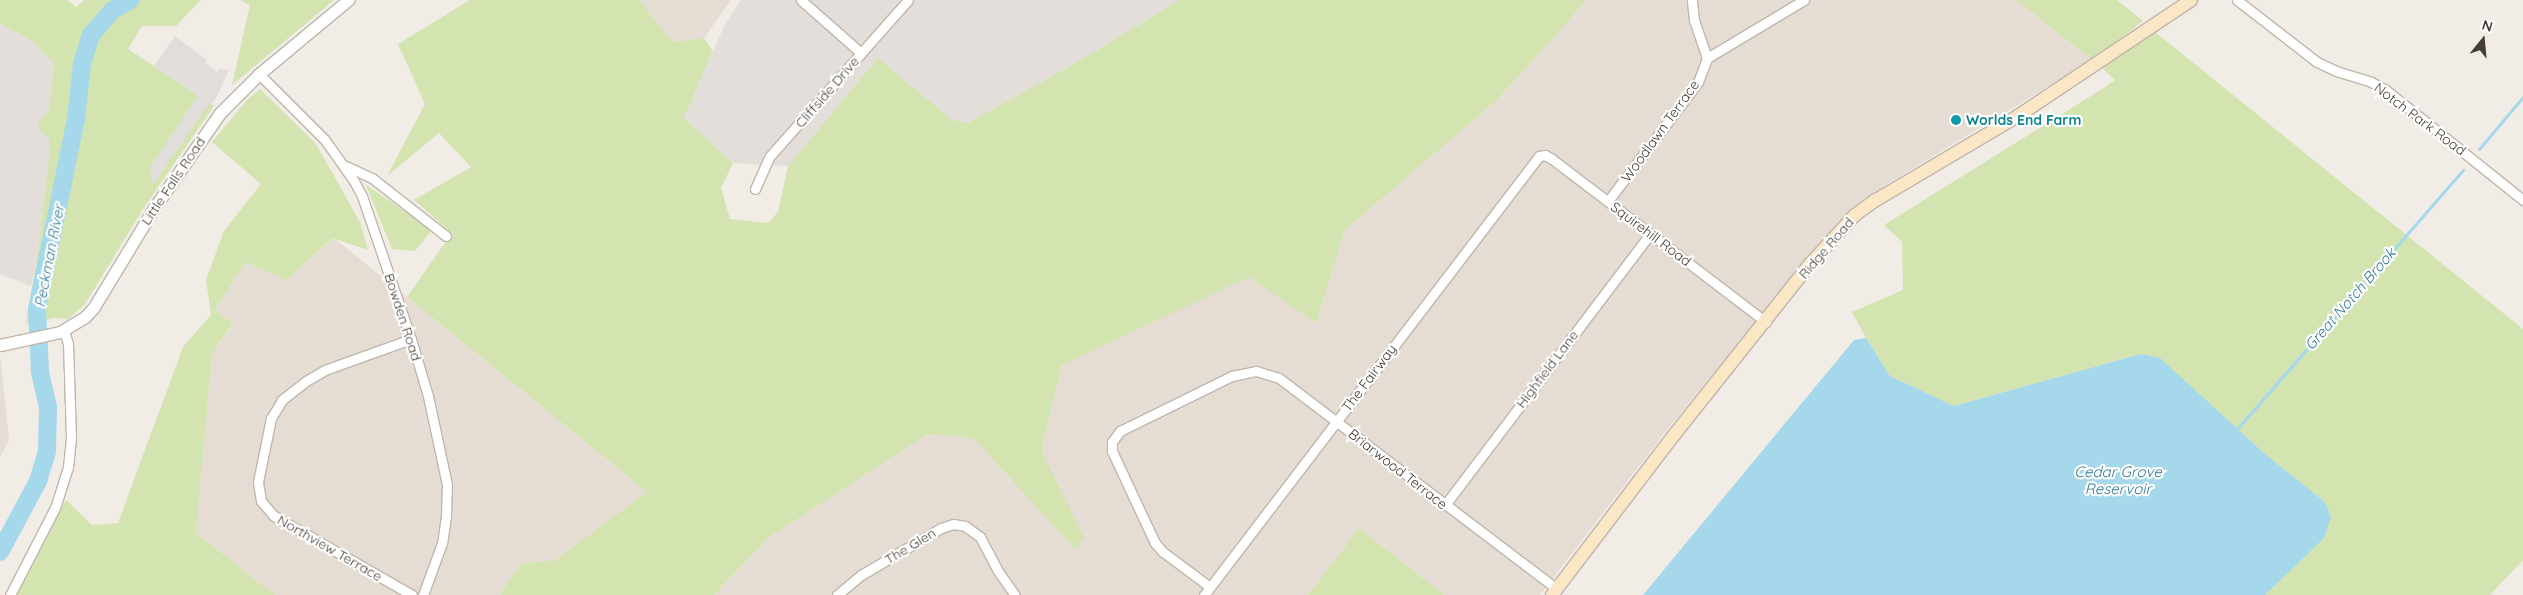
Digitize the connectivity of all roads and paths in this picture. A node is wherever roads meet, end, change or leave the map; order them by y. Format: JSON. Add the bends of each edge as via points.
{"nodes":[{"id":1,"x":348,"y":0,"type":"edge"},
{"id":2,"x":800,"y":0,"type":"edge"},
{"id":3,"x":908,"y":0,"type":"edge"},
{"id":4,"x":1692,"y":0,"type":"edge"},
{"id":5,"x":1804,"y":0,"type":"edge"},
{"id":6,"x":2191,"y":0,"type":"edge"},
{"id":7,"x":2237,"y":0,"type":"edge"},
{"id":8,"x":861,"y":53,"type":"junction"},
{"id":9,"x":1707,"y":58,"type":"junction"},
{"id":10,"x":259,"y":74,"type":"junction"},
{"id":11,"x":1534,"y":160,"type":"joint"},
{"id":12,"x":346,"y":166,"type":"junction"},
{"id":13,"x":755,"y":189,"type":"dead end"},
{"id":14,"x":2523,"y":200,"type":"edge"},
{"id":15,"x":1608,"y":201,"type":"junction"},
{"id":16,"x":1650,"y":234,"type":"junction"},
{"id":17,"x":446,"y":236,"type":"dead end"},
{"id":18,"x":1766,"y":322,"type":"junction"},
{"id":19,"x":60,"y":332,"type":"junction"},
{"id":20,"x":411,"y":339,"type":"junction"},
{"id":21,"x":0,"y":345,"type":"edge"},
{"id":22,"x":1336,"y":421,"type":"junction"},
{"id":23,"x":1444,"y":505,"type":"junction"},
{"id":24,"x":1210,"y":587,"type":"junction"},
{"id":25,"x":1554,"y":592,"type":"edge"},
{"id":26,"x":10,"y":595,"type":"edge"},
{"id":27,"x":412,"y":595,"type":"edge"},
{"id":28,"x":423,"y":595,"type":"edge"},
{"id":29,"x":837,"y":595,"type":"edge"},
{"id":30,"x":1015,"y":595,"type":"edge"},
{"id":31,"x":1204,"y":595,"type":"edge"}],
"edges":[{"from":1,"to":10,"type":"street","name":"Little Falls Road"},
{"from":2,"to":8,"type":"street"},
{"from":3,"to":8,"type":"street","name":"Cliffside Drive"},
{"from":4,"to":9,"type":"street","via":[[1694,20]]},
{"from":5,"to":9,"type":"street"},
{"from":6,"to":18,"type":"main road","name":"Ridge Road","via":[[2018,116],[1855,215],[1824,247]]},
{"from":7,"to":14,"type":"street","name":"Notch Park Road","via":[[2317,62],[2386,90]]},
{"from":8,"to":13,"type":"street","name":"Cliffside Drive","via":[[770,156]]},
{"from":9,"to":15,"type":"street","name":"Woodlawn Terrace","via":[[1698,82]]},
{"from":10,"to":12,"type":"street","name":"Bowden Road","via":[[325,140]]},
{"from":10,"to":19,"type":"street","name":"Little Falls Road","via":[[210,125],[131,244],[94,307],[78,322]]},
{"from":11,"to":15,"type":"street","name":"Squirehill Road","via":[[1549,156]]},
{"from":11,"to":22,"type":"street","name":"The Fairway"},
{"from":12,"to":17,"type":"street","via":[[372,178]]},
{"from":12,"to":20,"type":"street","name":"Bowden Road","via":[[362,196]]},
{"from":15,"to":16,"type":"street","name":"Squirehill Road"},
{"from":16,"to":18,"type":"street","name":"Squirehill Road"},
{"from":16,"to":23,"type":"street","name":"Highfield Lane"},
{"from":18,"to":25,"type":"main road","name":"Ridge Road","via":[[1674,435]]},
{"from":19,"to":21,"type":"street","name":"Little Falls Road"},
{"from":19,"to":26,"type":"street","via":[[68,344],[71,428],[68,467],[55,508]]},
{"from":20,"to":27,"type":"street","name":"Northview Terrace","via":[[325,370],[282,400],[271,418],[258,482],[261,502],[274,516]]},
{"from":20,"to":28,"type":"street","name":"Bowden Road","via":[[428,396],[447,484],[442,544]]},
{"from":22,"to":23,"type":"street","name":"Briarwood Terrace"},
{"from":22,"to":24,"type":"street","name":"The Fairway"},
{"from":22,"to":24,"type":"street","name":"Briarwood Terrace","via":[[1279,378],[1256,371],[1232,376],[1113,438],[1112,451],[1151,536],[1163,552]]},
{"from":23,"to":25,"type":"street","name":"Briarwood Terrace"},
{"from":24,"to":31,"type":"street","name":"The Fairway"},
{"from":29,"to":30,"type":"street","name":"The Glen","via":[[861,576],[953,524],[971,528],[980,537]]}]}
